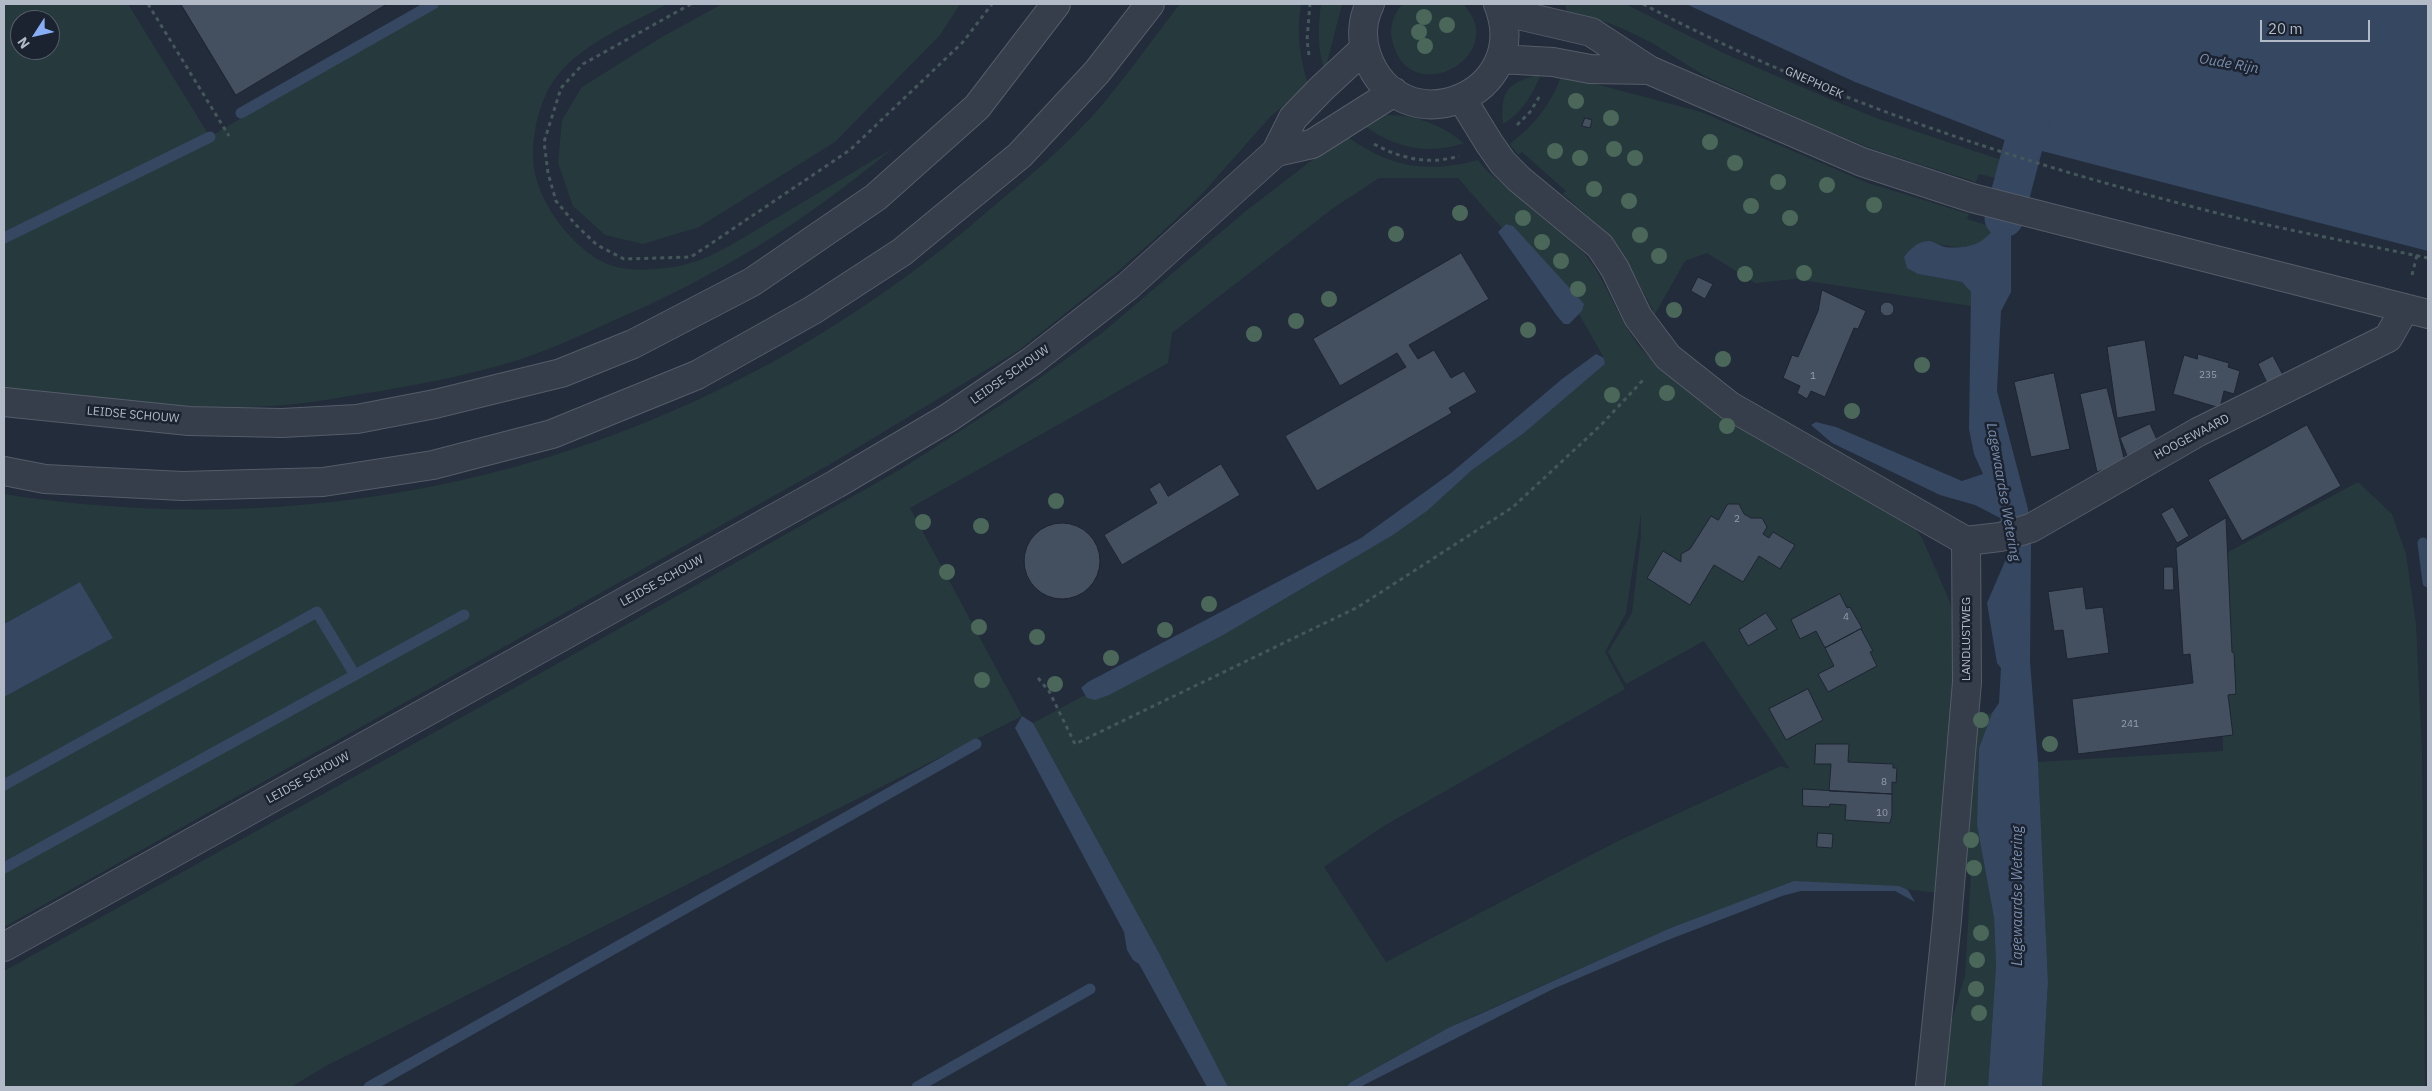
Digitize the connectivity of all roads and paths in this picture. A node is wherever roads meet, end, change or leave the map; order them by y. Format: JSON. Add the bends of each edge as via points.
{"nodes":[{"id":1,"x":148,"y":4,"type":"edge"},
{"id":2,"x":691,"y":4,"type":"edge"},
{"id":3,"x":992,"y":4,"type":"edge"},
{"id":4,"x":1056,"y":4,"type":"edge"},
{"id":5,"x":1150,"y":4,"type":"edge"},
{"id":6,"x":1370,"y":4,"type":"edge"},
{"id":7,"x":1643,"y":4,"type":"edge"},
{"id":8,"x":1499,"y":7,"type":"edge"},
{"id":9,"x":1364,"y":49,"type":"junction"},
{"id":10,"x":1500,"y":59,"type":"junction"},
{"id":11,"x":1649,"y":70,"type":"junction"},
{"id":12,"x":1394,"y":92,"type":"junction"},
{"id":13,"x":1462,"y":99,"type":"junction"},
{"id":14,"x":229,"y":136,"type":"dead end"},
{"id":15,"x":1276,"y":152,"type":"junction"},
{"id":16,"x":2428,"y":258,"type":"edge"},
{"id":17,"x":2416,"y":312,"type":"edge"},
{"id":18,"x":1668,"y":356,"type":"junction"},
{"id":19,"x":4,"y":402,"type":"edge"},
{"id":20,"x":4,"y":471,"type":"edge"},
{"id":21,"x":1966,"y":541,"type":"junction"},
{"id":22,"x":1038,"y":678,"type":"dead end"},
{"id":23,"x":4,"y":946,"type":"edge"},
{"id":24,"x":1930,"y":1087,"type":"edge"}],
"edges":[{"from":1,"to":14,"type":"path"},
{"from":2,"to":3,"type":"path","via":[[583,64],[561,88],[544,142],[556,201],[597,245],[624,259],[691,257],[850,150],[963,42]]},
{"from":4,"to":19,"type":"street","name":"LEIDSE SCHOUW","via":[[977,107],[876,197],[752,282],[633,344],[561,373],[435,404],[357,419],[282,423],[189,421]]},
{"from":5,"to":20,"type":"street","via":[[1097,72],[1020,155],[902,252],[813,310],[697,375],[570,427],[433,465],[323,482],[182,486],[45,478]]},
{"from":6,"to":9,"type":"street","via":[[1364,21]]},
{"from":7,"to":16,"type":"path","name":"GNEPHOEK","via":[[1862,104],[2050,167],[2214,212]]},
{"from":8,"to":10,"type":"street","via":[[1505,32]]},
{"from":8,"to":11,"type":"street","via":[[1591,32]]},
{"from":9,"to":12,"type":"street","via":[[1376,75]]},
{"from":9,"to":15,"type":"street","name":"LEIDSE SCHOUW","via":[[1293,118]]},
{"from":10,"to":11,"type":"street","via":[[1553,62],[1590,69]]},
{"from":10,"to":13,"type":"street","via":[[1485,83]]},
{"from":11,"to":17,"type":"street","name":"HOOGEWAARD","via":[[1862,162],[1972,198]]},
{"from":12,"to":13,"type":"street","via":[[1427,104]]},
{"from":12,"to":15,"type":"street","name":"LEIDSE SCHOUW","via":[[1312,144]]},
{"from":13,"to":18,"type":"street","via":[[1503,163],[1600,246],[1638,317]]},
{"from":15,"to":23,"type":"street","name":"LEIDSE SCHOUW","via":[[1128,286],[1032,361],[948,418],[836,484]]},
{"from":17,"to":21,"type":"street","name":"HOOGEWAARD","via":[[2388,338],[2198,432],[2031,528],[2000,537]]},
{"from":18,"to":21,"type":"street","via":[[1730,406]]},
{"from":18,"to":22,"type":"path","via":[[1601,425],[1513,506],[1358,607],[1075,744],[1049,691]]},
{"from":21,"to":24,"type":"street","name":"LANDLUSTWEG","via":[[1967,682]]}]}
